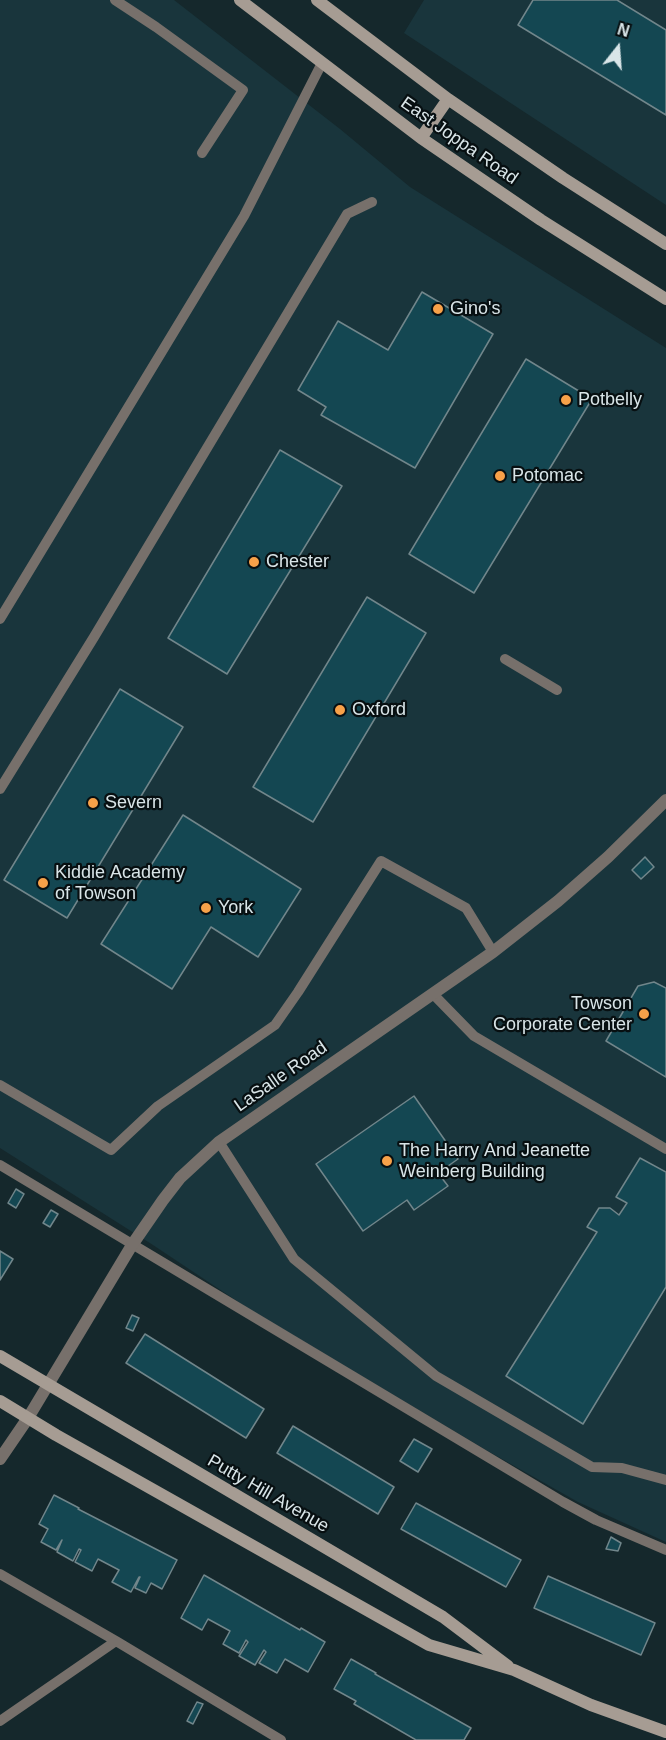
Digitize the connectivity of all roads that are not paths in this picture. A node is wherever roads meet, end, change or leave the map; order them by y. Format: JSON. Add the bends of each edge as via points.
{"nodes":[{"id":1,"x":115,"y":0,"type":"edge"},
{"id":2,"x":240,"y":0,"type":"edge"},
{"id":3,"x":317,"y":0,"type":"edge"},
{"id":4,"x":322,"y":63,"type":"junction"},
{"id":5,"x":448,"y":99,"type":"junction"},
{"id":6,"x":421,"y":138,"type":"junction"},
{"id":7,"x":202,"y":153,"type":"dead end"},
{"id":8,"x":372,"y":202,"type":"dead end"},
{"id":9,"x":666,"y":244,"type":"edge"},
{"id":10,"x":666,"y":299,"type":"edge"},
{"id":11,"x":0,"y":619,"type":"edge"},
{"id":12,"x":505,"y":659,"type":"dead end"},
{"id":13,"x":556,"y":690,"type":"dead end"},
{"id":14,"x":0,"y":789,"type":"edge"},
{"id":15,"x":666,"y":800,"type":"edge"},
{"id":16,"x":493,"y":952,"type":"junction"},
{"id":17,"x":433,"y":994,"type":"junction"},
{"id":18,"x":0,"y":1085,"type":"edge"},
{"id":19,"x":219,"y":1142,"type":"junction"},
{"id":20,"x":666,"y":1149,"type":"edge"},
{"id":21,"x":0,"y":1164,"type":"edge"},
{"id":22,"x":132,"y":1245,"type":"junction"},
{"id":23,"x":0,"y":1356,"type":"edge"},
{"id":24,"x":47,"y":1385,"type":"junction"},
{"id":25,"x":0,"y":1401,"type":"edge"},
{"id":26,"x":28,"y":1418,"type":"junction"},
{"id":27,"x":0,"y":1459,"type":"edge"},
{"id":28,"x":666,"y":1480,"type":"edge"},
{"id":29,"x":666,"y":1551,"type":"edge"},
{"id":30,"x":0,"y":1574,"type":"edge"},
{"id":31,"x":116,"y":1641,"type":"junction"},
{"id":32,"x":514,"y":1670,"type":"junction"},
{"id":33,"x":0,"y":1721,"type":"edge"},
{"id":34,"x":666,"y":1732,"type":"edge"},
{"id":35,"x":281,"y":1740,"type":"edge"}],
"edges":[{"from":1,"to":7,"type":"lane","via":[[243,90]]},
{"from":2,"to":4,"type":"street","name":"East Joppa Road"},
{"from":3,"to":5,"type":"street","name":"East Joppa Road"},
{"from":4,"to":6,"type":"street","name":"East Joppa Road"},
{"from":4,"to":11,"type":"lane","via":[[244,216]]},
{"from":5,"to":6,"type":"street"},
{"from":5,"to":9,"type":"street","name":"East Joppa Road"},
{"from":6,"to":10,"type":"street","name":"East Joppa Road"},
{"from":8,"to":14,"type":"lane","via":[[347,214]]},
{"from":12,"to":13,"type":"lane"},
{"from":15,"to":16,"type":"street","name":"LaSalle Road","via":[[558,901]]},
{"from":16,"to":17,"type":"street","name":"LaSalle Road"},
{"from":16,"to":18,"type":"lane","via":[[466,908],[381,861],[275,1025],[158,1106],[111,1150]]},
{"from":17,"to":19,"type":"street","name":"LaSalle Road"},
{"from":17,"to":20,"type":"lane","via":[[474,1036]]},
{"from":19,"to":22,"type":"street","name":"LaSalle Road","via":[[180,1178]]},
{"from":19,"to":28,"type":"lane","via":[[294,1259],[436,1376],[592,1467],[622,1468]]},
{"from":21,"to":22,"type":"lane"},
{"from":22,"to":24,"type":"street","name":"LaSalle Road"},
{"from":22,"to":29,"type":"lane","via":[[563,1502]]},
{"from":23,"to":24,"type":"street","name":"Putty Hill Avenue"},
{"from":24,"to":26,"type":"street","name":"LaSalle Road"},
{"from":24,"to":32,"type":"street","name":"Putty Hill Avenue","via":[[443,1617]]},
{"from":25,"to":26,"type":"street","name":"Putty Hill Avenue"},
{"from":26,"to":27,"type":"street","name":"LaSalle Road"},
{"from":26,"to":32,"type":"street","name":"Putty Hill Avenue","via":[[429,1646]]},
{"from":30,"to":31,"type":"lane"},
{"from":31,"to":33,"type":"lane"},
{"from":31,"to":35,"type":"lane"},
{"from":32,"to":34,"type":"street","name":"Putty Hill Avenue","via":[[591,1705]]}]}
